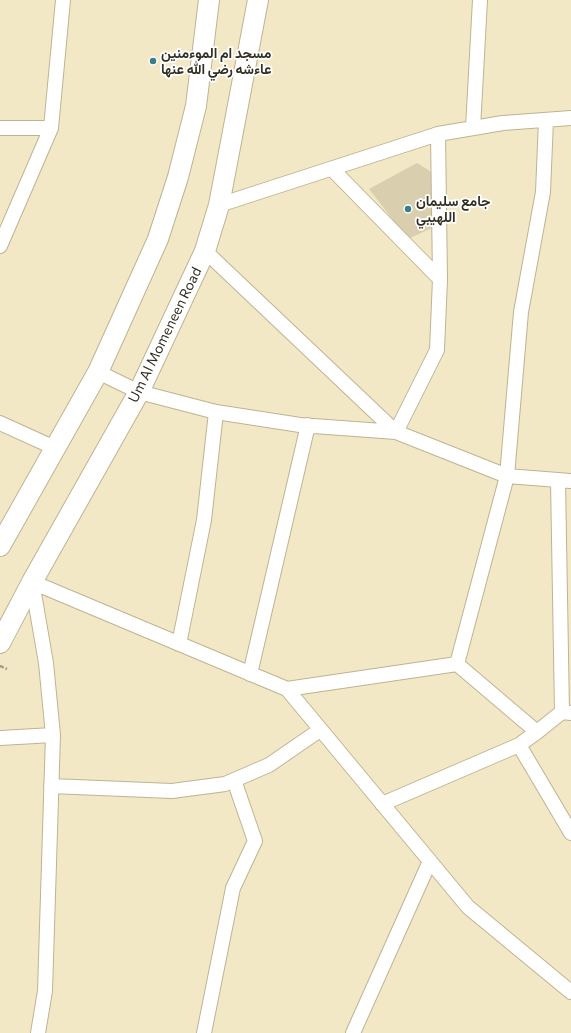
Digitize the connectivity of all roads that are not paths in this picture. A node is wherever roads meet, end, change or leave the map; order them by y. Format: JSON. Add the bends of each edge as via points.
{"nodes":[{"id":1,"x":63,"y":0,"type":"edge"},
{"id":2,"x":209,"y":0,"type":"edge"},
{"id":3,"x":258,"y":0,"type":"edge"},
{"id":4,"x":480,"y":0,"type":"edge"},
{"id":5,"x":571,"y":118,"type":"edge"},
{"id":6,"x":546,"y":120,"type":"junction"},
{"id":7,"x":0,"y":128,"type":"edge"},
{"id":8,"x":51,"y":128,"type":"junction"},
{"id":9,"x":473,"y":128,"type":"junction"},
{"id":10,"x":438,"y":134,"type":"junction"},
{"id":11,"x":332,"y":169,"type":"junction"},
{"id":12,"x":219,"y":206,"type":"junction"},
{"id":13,"x":6,"y":217,"type":"edge"},
{"id":14,"x":0,"y":246,"type":"edge"},
{"id":15,"x":205,"y":251,"type":"junction"},
{"id":16,"x":440,"y":279,"type":"junction"},
{"id":17,"x":98,"y":372,"type":"junction"},
{"id":18,"x":139,"y":392,"type":"junction"},
{"id":19,"x":216,"y":412,"type":"junction"},
{"id":20,"x":0,"y":423,"type":"edge"},
{"id":21,"x":308,"y":425,"type":"junction"},
{"id":22,"x":396,"y":432,"type":"junction"},
{"id":23,"x":55,"y":448,"type":"junction"},
{"id":24,"x":507,"y":476,"type":"junction"},
{"id":25,"x":564,"y":480,"type":"edge"},
{"id":26,"x":0,"y":546,"type":"edge"},
{"id":27,"x":32,"y":582,"type":"junction"},
{"id":28,"x":0,"y":643,"type":"edge"},
{"id":29,"x":178,"y":644,"type":"junction"},
{"id":30,"x":457,"y":664,"type":"junction"},
{"id":31,"x":250,"y":674,"type":"junction"},
{"id":32,"x":287,"y":689,"type":"junction"},
{"id":33,"x":566,"y":713,"type":"edge"},
{"id":34,"x":320,"y":730,"type":"junction"},
{"id":35,"x":537,"y":732,"type":"junction"},
{"id":36,"x":53,"y":735,"type":"junction"},
{"id":37,"x":0,"y":738,"type":"edge"},
{"id":38,"x":519,"y":745,"type":"junction"},
{"id":39,"x":234,"y":780,"type":"junction"},
{"id":40,"x":51,"y":786,"type":"junction"},
{"id":41,"x":382,"y":804,"type":"junction"},
{"id":42,"x":571,"y":833,"type":"edge"},
{"id":43,"x":430,"y":861,"type":"junction"},
{"id":44,"x":571,"y":992,"type":"edge"},
{"id":45,"x":38,"y":1033,"type":"edge"},
{"id":46,"x":204,"y":1033,"type":"edge"},
{"id":47,"x":353,"y":1033,"type":"edge"}],
"edges":[{"from":1,"to":8,"type":"street"},
{"from":2,"to":17,"type":"main road","via":[[196,106],[178,177],[158,239]]},
{"from":3,"to":12,"type":"main road","name":"Um Al Momeneen Road"},
{"from":4,"to":9,"type":"street"},
{"from":5,"to":6,"type":"street"},
{"from":6,"to":9,"type":"street","via":[[503,122]]},
{"from":6,"to":24,"type":"street","via":[[543,192],[521,312]]},
{"from":7,"to":8,"type":"street"},
{"from":8,"to":13,"type":"street"},
{"from":9,"to":10,"type":"street"},
{"from":10,"to":11,"type":"street"},
{"from":10,"to":16,"type":"street"},
{"from":11,"to":12,"type":"street"},
{"from":11,"to":16,"type":"street"},
{"from":12,"to":15,"type":"main road","name":"Um Al Momeneen Road"},
{"from":13,"to":14,"type":"street"},
{"from":15,"to":18,"type":"main road","name":"Um Al Momeneen Road"},
{"from":15,"to":22,"type":"street"},
{"from":16,"to":22,"type":"street","via":[[437,350]]},
{"from":17,"to":18,"type":"street"},
{"from":17,"to":23,"type":"main road"},
{"from":18,"to":19,"type":"street"},
{"from":18,"to":27,"type":"main road","name":"Um Al Momeneen Road"},
{"from":19,"to":21,"type":"street"},
{"from":19,"to":29,"type":"street","via":[[204,520]]},
{"from":20,"to":23,"type":"street"},
{"from":21,"to":22,"type":"street"},
{"from":21,"to":31,"type":"street"},
{"from":22,"to":24,"type":"street"},
{"from":23,"to":26,"type":"main road"},
{"from":24,"to":25,"type":"street"},
{"from":24,"to":30,"type":"street"},
{"from":25,"to":33,"type":"street"},
{"from":27,"to":28,"type":"main road","name":"Um Al Momeneen Road"},
{"from":27,"to":29,"type":"street"},
{"from":27,"to":36,"type":"street","via":[[46,663]]},
{"from":29,"to":31,"type":"street"},
{"from":30,"to":32,"type":"street"},
{"from":30,"to":35,"type":"street"},
{"from":31,"to":32,"type":"street"},
{"from":32,"to":34,"type":"street"},
{"from":33,"to":35,"type":"street"},
{"from":34,"to":39,"type":"street","via":[[269,765]]},
{"from":34,"to":41,"type":"street"},
{"from":35,"to":38,"type":"street"},
{"from":36,"to":37,"type":"street"},
{"from":36,"to":40,"type":"street"},
{"from":38,"to":41,"type":"street"},
{"from":38,"to":42,"type":"street"},
{"from":39,"to":40,"type":"street","via":[[226,784],[172,791]]},
{"from":39,"to":46,"type":"street","via":[[255,840],[233,888]]},
{"from":40,"to":45,"type":"street","via":[[45,991]]},
{"from":41,"to":43,"type":"street"},
{"from":43,"to":44,"type":"street","via":[[468,907]]},
{"from":43,"to":47,"type":"street"}]}
